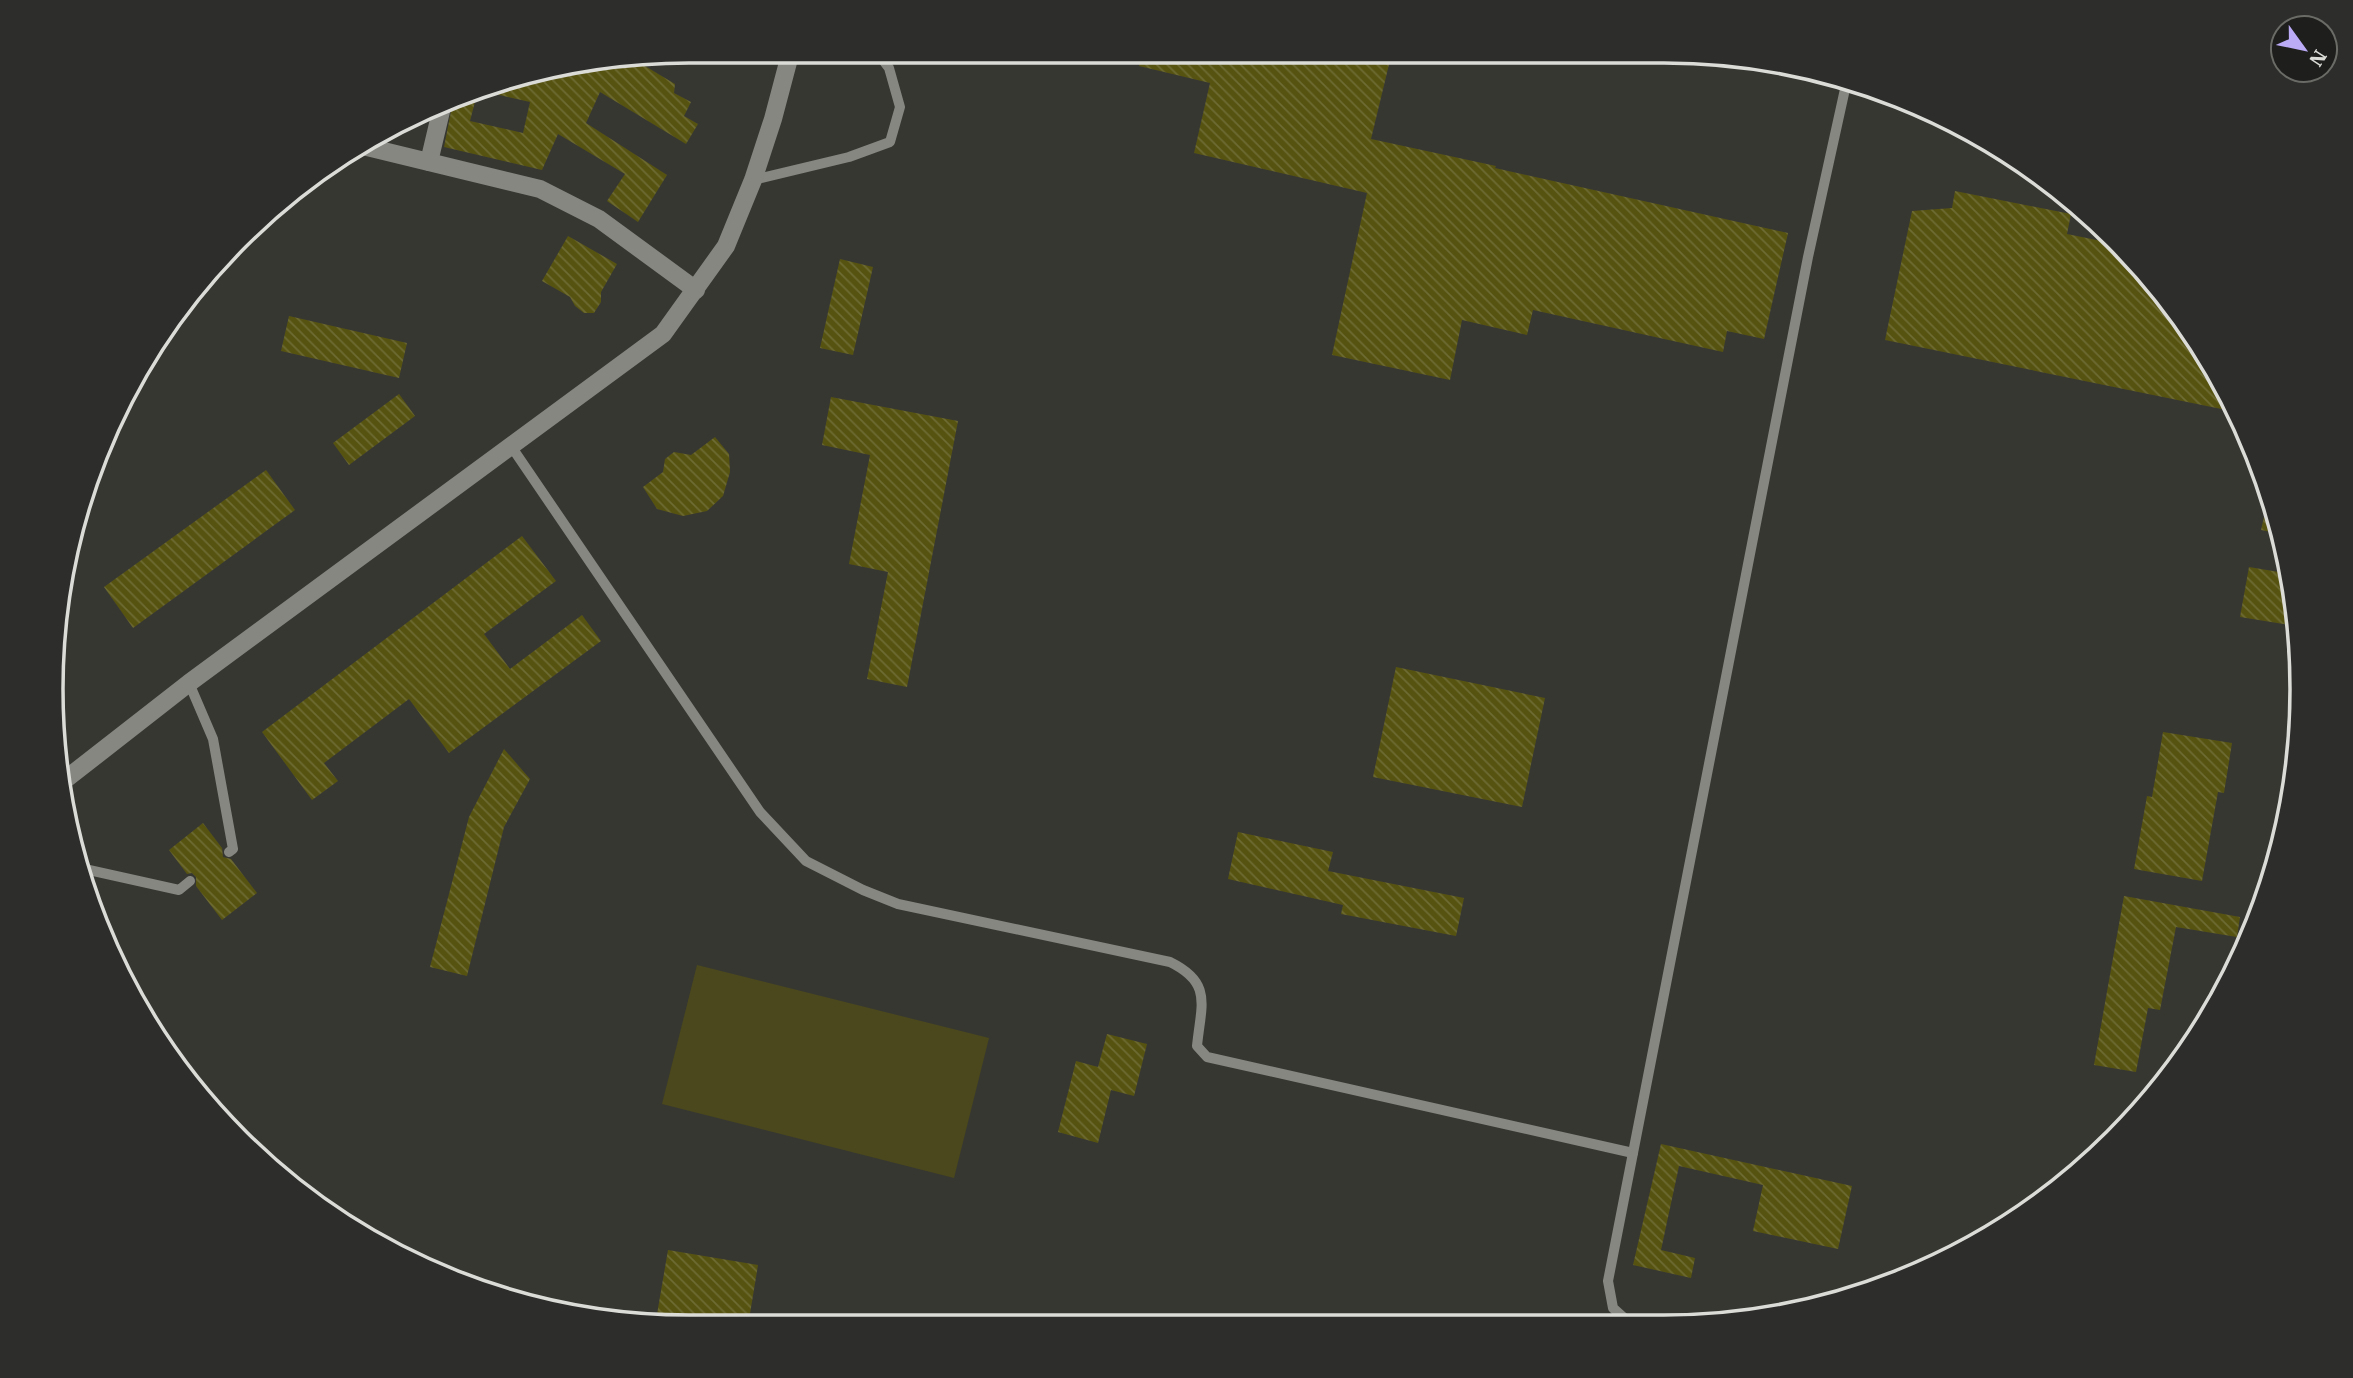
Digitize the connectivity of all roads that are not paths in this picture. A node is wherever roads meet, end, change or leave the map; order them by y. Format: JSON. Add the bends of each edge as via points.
{"nodes":[{"id":1,"x":788,"y":63,"type":"edge"},
{"id":2,"x":885,"y":63,"type":"edge"},
{"id":3,"x":1845,"y":90,"type":"edge"},
{"id":4,"x":440,"y":115,"type":"edge"},
{"id":5,"x":373,"y":149,"type":"edge"},
{"id":6,"x":429,"y":162,"type":"junction"},
{"id":7,"x":753,"y":180,"type":"junction"},
{"id":8,"x":696,"y":290,"type":"junction"},
{"id":9,"x":511,"y":446,"type":"junction"},
{"id":10,"x":189,"y":683,"type":"junction"},
{"id":11,"x":69,"y":777,"type":"edge"},
{"id":12,"x":229,"y":852,"type":"dead end"},
{"id":13,"x":90,"y":870,"type":"edge"},
{"id":14,"x":190,"y":881,"type":"dead end"},
{"id":15,"x":1633,"y":1153,"type":"junction"},
{"id":16,"x":1621,"y":1315,"type":"edge"}],
"edges":[{"from":1,"to":7,"type":"street"},
{"from":2,"to":7,"type":"lane","via":[[900,107],[890,142],[849,158]]},
{"from":3,"to":15,"type":"lane"},
{"from":4,"to":6,"type":"street"},
{"from":5,"to":6,"type":"street"},
{"from":6,"to":8,"type":"street","via":[[540,189],[600,219]]},
{"from":7,"to":8,"type":"street","via":[[726,246]]},
{"from":8,"to":9,"type":"street","via":[[663,334]]},
{"from":9,"to":10,"type":"street"},
{"from":9,"to":15,"type":"lane","via":[[760,812],[806,861],[898,904],[1170,962],[1188,971],[1202,992],[1197,1046],[1206,1057]]},
{"from":10,"to":11,"type":"street"},
{"from":10,"to":12,"type":"lane","via":[[214,739],[233,849]]},
{"from":13,"to":14,"type":"lane","via":[[179,890]]},
{"from":15,"to":16,"type":"lane","via":[[1608,1281],[1613,1308]]}]}
